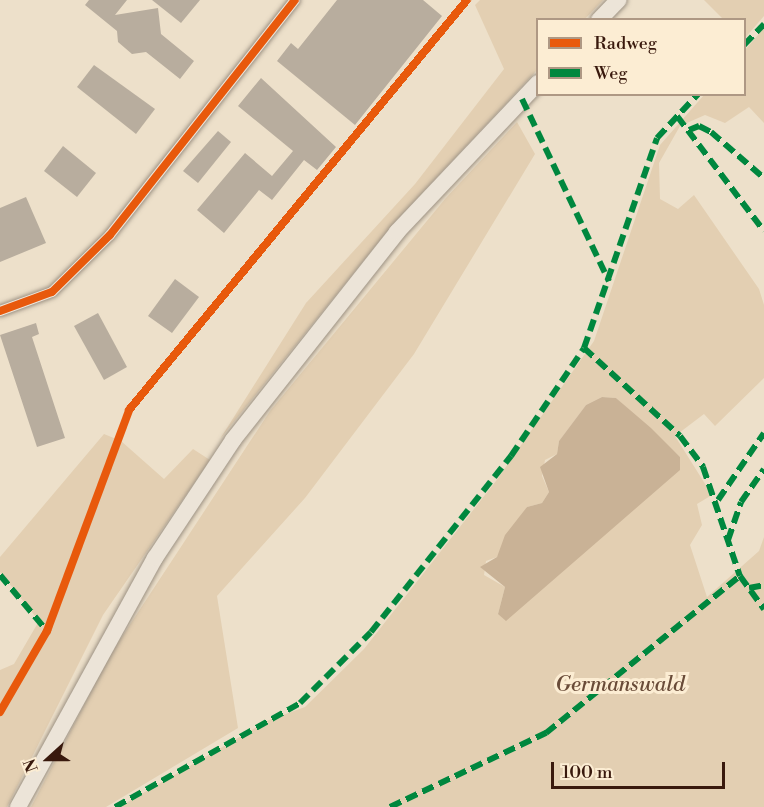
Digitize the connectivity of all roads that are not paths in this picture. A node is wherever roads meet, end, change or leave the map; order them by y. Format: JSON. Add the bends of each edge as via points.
{"nodes":[{"id":1,"x":295,"y":0,"type":"edge"},
{"id":2,"x":618,"y":0,"type":"edge"},
{"id":3,"x":601,"y":18,"type":"edge"},
{"id":4,"x":536,"y":85,"type":"edge"},
{"id":5,"x":0,"y":311,"type":"edge"},
{"id":6,"x":18,"y":807,"type":"edge"}],
"edges":[{"from":1,"to":5,"type":"street","via":[[110,235],[52,292]]},
{"from":2,"to":3,"type":"main road"},
{"from":4,"to":6,"type":"main road","via":[[396,232],[233,440],[155,558]]}]}
